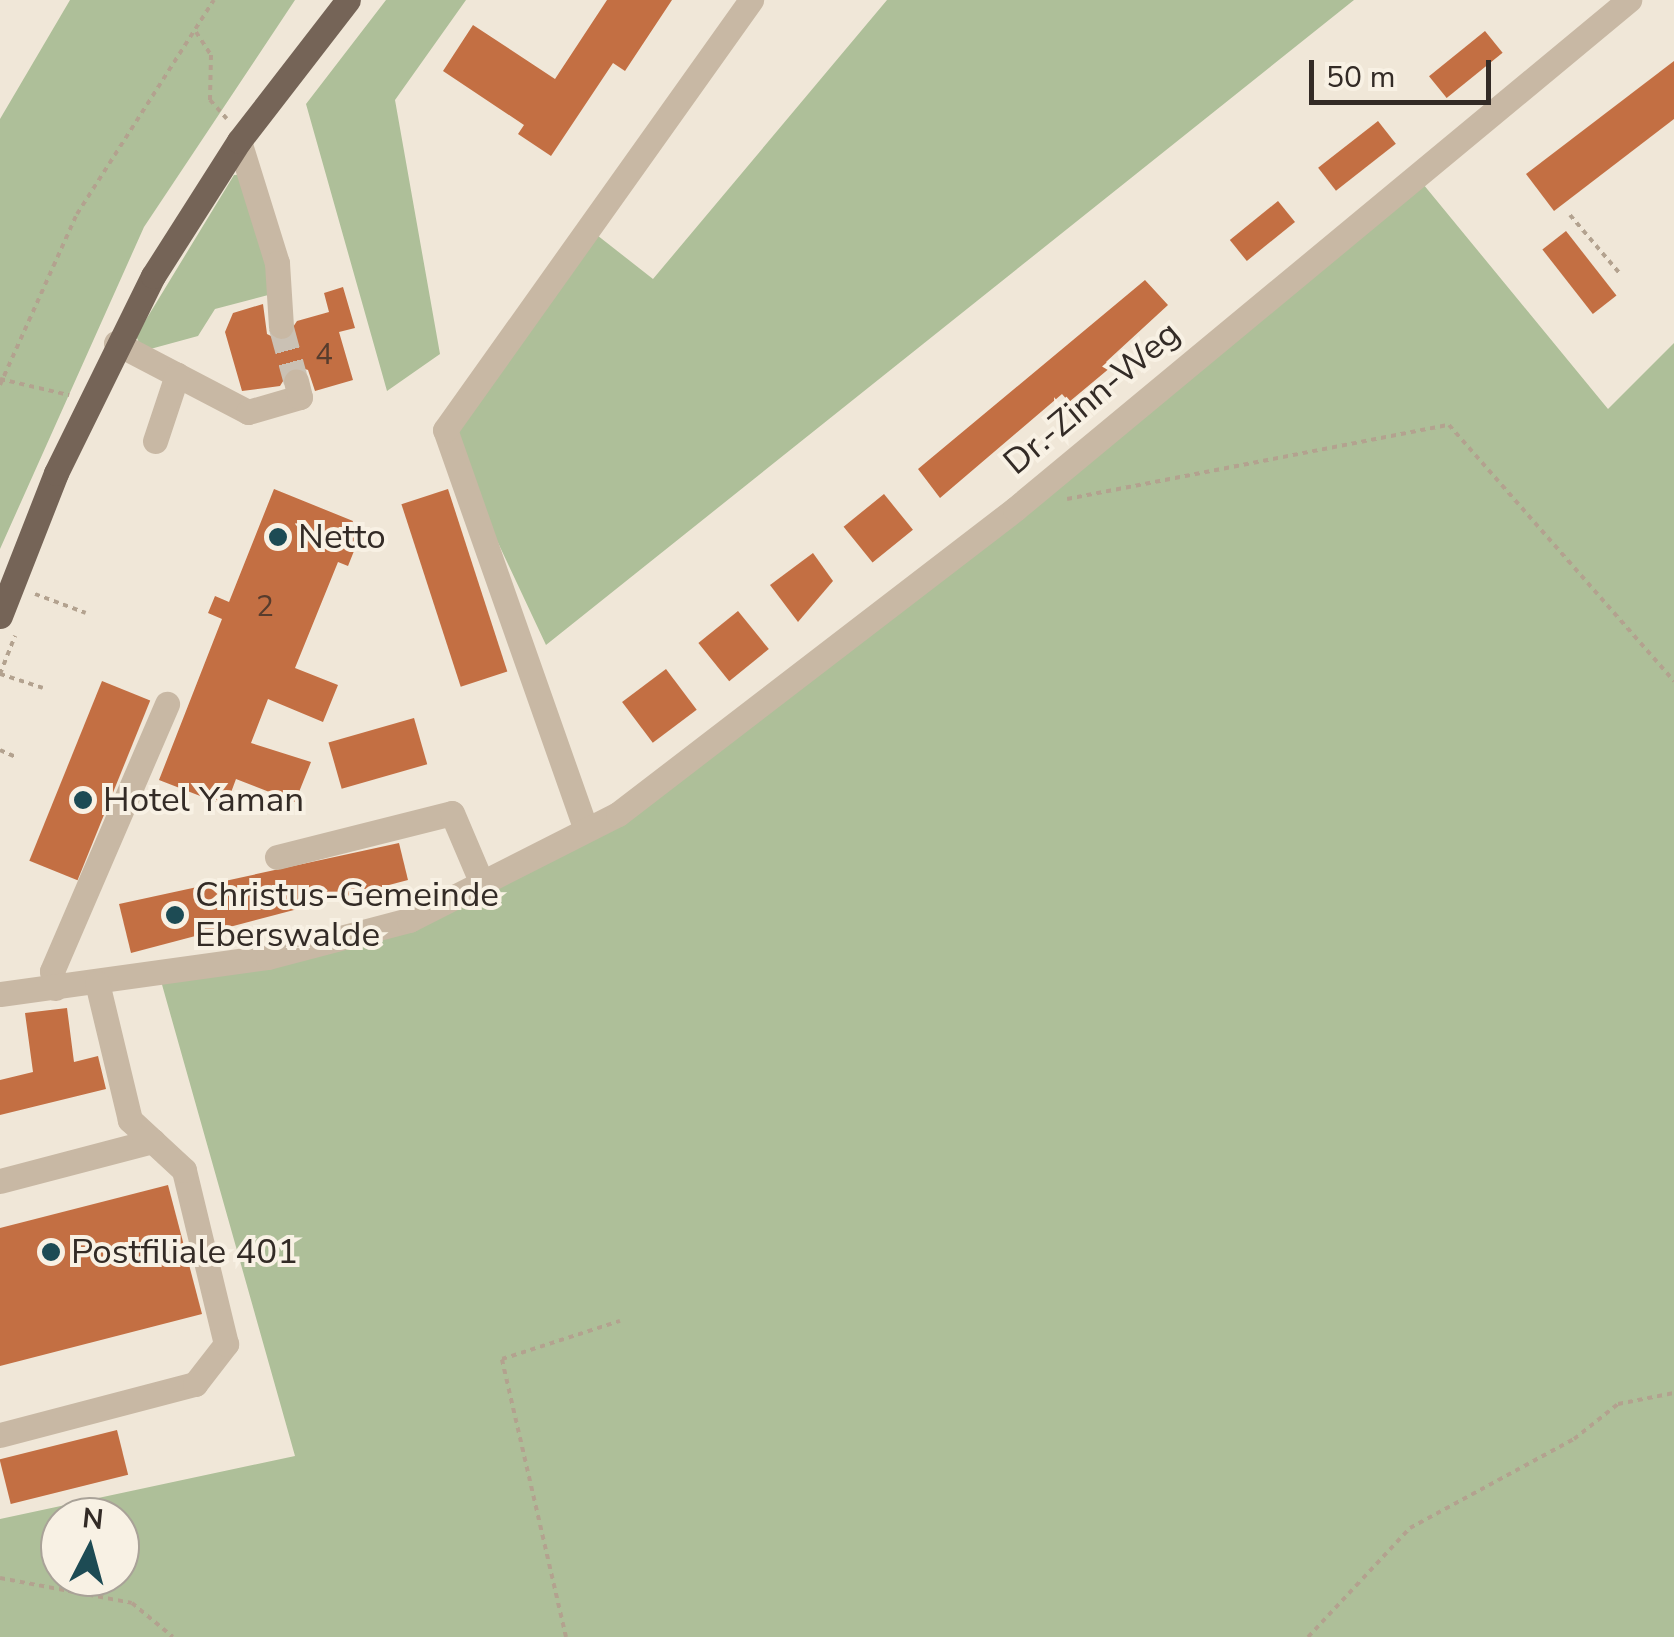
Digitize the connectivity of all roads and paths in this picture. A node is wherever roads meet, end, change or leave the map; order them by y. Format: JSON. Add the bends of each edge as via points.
{"nodes":[{"id":1,"x":214,"y":0,"type":"edge"},
{"id":2,"x":348,"y":0,"type":"edge"},
{"id":3,"x":750,"y":0,"type":"edge"},
{"id":4,"x":1628,"y":0,"type":"edge"},
{"id":5,"x":194,"y":31,"type":"junction"},
{"id":6,"x":239,"y":140,"type":"junction"},
{"id":7,"x":1570,"y":215,"type":"dead end"},
{"id":8,"x":1622,"y":275,"type":"dead end"},
{"id":9,"x":281,"y":326,"type":"tunnel mouth"},
{"id":10,"x":116,"y":343,"type":"junction"},
{"id":11,"x":6,"y":373,"type":"junction"},
{"id":12,"x":177,"y":375,"type":"junction"},
{"id":13,"x":296,"y":381,"type":"dead end"},
{"id":14,"x":0,"y":382,"type":"edge"},
{"id":15,"x":89,"y":402,"type":"junction"},
{"id":16,"x":154,"y":442,"type":"dead end"},
{"id":17,"x":1015,"y":508,"type":"junction"},
{"id":18,"x":26,"y":609,"type":"dead end"},
{"id":19,"x":86,"y":613,"type":"dead end"},
{"id":20,"x":10,"y":620,"type":"edge"},
{"id":21,"x":0,"y":674,"type":"edge"},
{"id":22,"x":1674,"y":681,"type":"edge"},
{"id":23,"x":43,"y":688,"type":"dead end"},
{"id":24,"x":167,"y":704,"type":"dead end"},
{"id":25,"x":0,"y":750,"type":"edge"},
{"id":26,"x":16,"y":757,"type":"dead end"},
{"id":27,"x":585,"y":827,"type":"junction"},
{"id":28,"x":278,"y":857,"type":"dead end"},
{"id":29,"x":482,"y":886,"type":"junction"},
{"id":30,"x":97,"y":983,"type":"junction"},
{"id":31,"x":55,"y":988,"type":"junction"},
{"id":32,"x":0,"y":994,"type":"edge"},
{"id":33,"x":152,"y":1141,"type":"junction"},
{"id":34,"x":0,"y":1182,"type":"edge"},
{"id":35,"x":620,"y":1321,"type":"dead end"},
{"id":36,"x":1674,"y":1393,"type":"edge"},
{"id":37,"x":0,"y":1435,"type":"edge"},
{"id":38,"x":0,"y":1578,"type":"edge"},
{"id":39,"x":173,"y":1637,"type":"edge"},
{"id":40,"x":566,"y":1637,"type":"edge"},
{"id":41,"x":1308,"y":1637,"type":"edge"}],
"edges":[{"from":1,"to":5,"type":"path"},
{"from":2,"to":6,"type":"main road"},
{"from":3,"to":27,"type":"street","via":[[445,430]]},
{"from":4,"to":17,"type":"street","name":"Dr.-Zinn-Weg"},
{"from":5,"to":6,"type":"path","via":[[208,43],[212,106]]},
{"from":5,"to":11,"type":"path","via":[[77,214]]},
{"from":6,"to":9,"type":"street","via":[[277,263]]},
{"from":6,"to":10,"type":"main road"},
{"from":7,"to":8,"type":"path"},
{"from":10,"to":12,"type":"street"},
{"from":10,"to":15,"type":"main road"},
{"from":11,"to":14,"type":"path"},
{"from":11,"to":15,"type":"path"},
{"from":12,"to":13,"type":"street","via":[[248,412],[300,397]]},
{"from":12,"to":16,"type":"street"},
{"from":15,"to":20,"type":"main road"},
{"from":17,"to":22,"type":"path","via":[[1449,425]]},
{"from":17,"to":27,"type":"street","name":"Dr.-Zinn-Weg","via":[[618,814]]},
{"from":18,"to":19,"type":"path","via":[[32,593]]},
{"from":20,"to":21,"type":"path"},
{"from":21,"to":23,"type":"path"},
{"from":24,"to":31,"type":"street","via":[[52,971]]},
{"from":25,"to":26,"type":"path"},
{"from":27,"to":29,"type":"street","name":"Dr.-Zinn-Weg"},
{"from":28,"to":29,"type":"street","via":[[452,813]]},
{"from":29,"to":30,"type":"street","name":"Dr.-Zinn-Weg","via":[[409,920],[268,956]]},
{"from":30,"to":31,"type":"street","name":"Dr.-Zinn-Weg"},
{"from":30,"to":33,"type":"street","via":[[130,1120]]},
{"from":31,"to":32,"type":"street","name":"Dr.-Zinn-Weg"},
{"from":33,"to":34,"type":"street"},
{"from":33,"to":37,"type":"street","via":[[184,1170],[226,1344],[195,1384]]},
{"from":35,"to":40,"type":"path","via":[[502,1359]]},
{"from":36,"to":41,"type":"path","via":[[1618,1404],[1574,1439],[1410,1528]]},
{"from":38,"to":39,"type":"path","via":[[132,1603]]}]}
